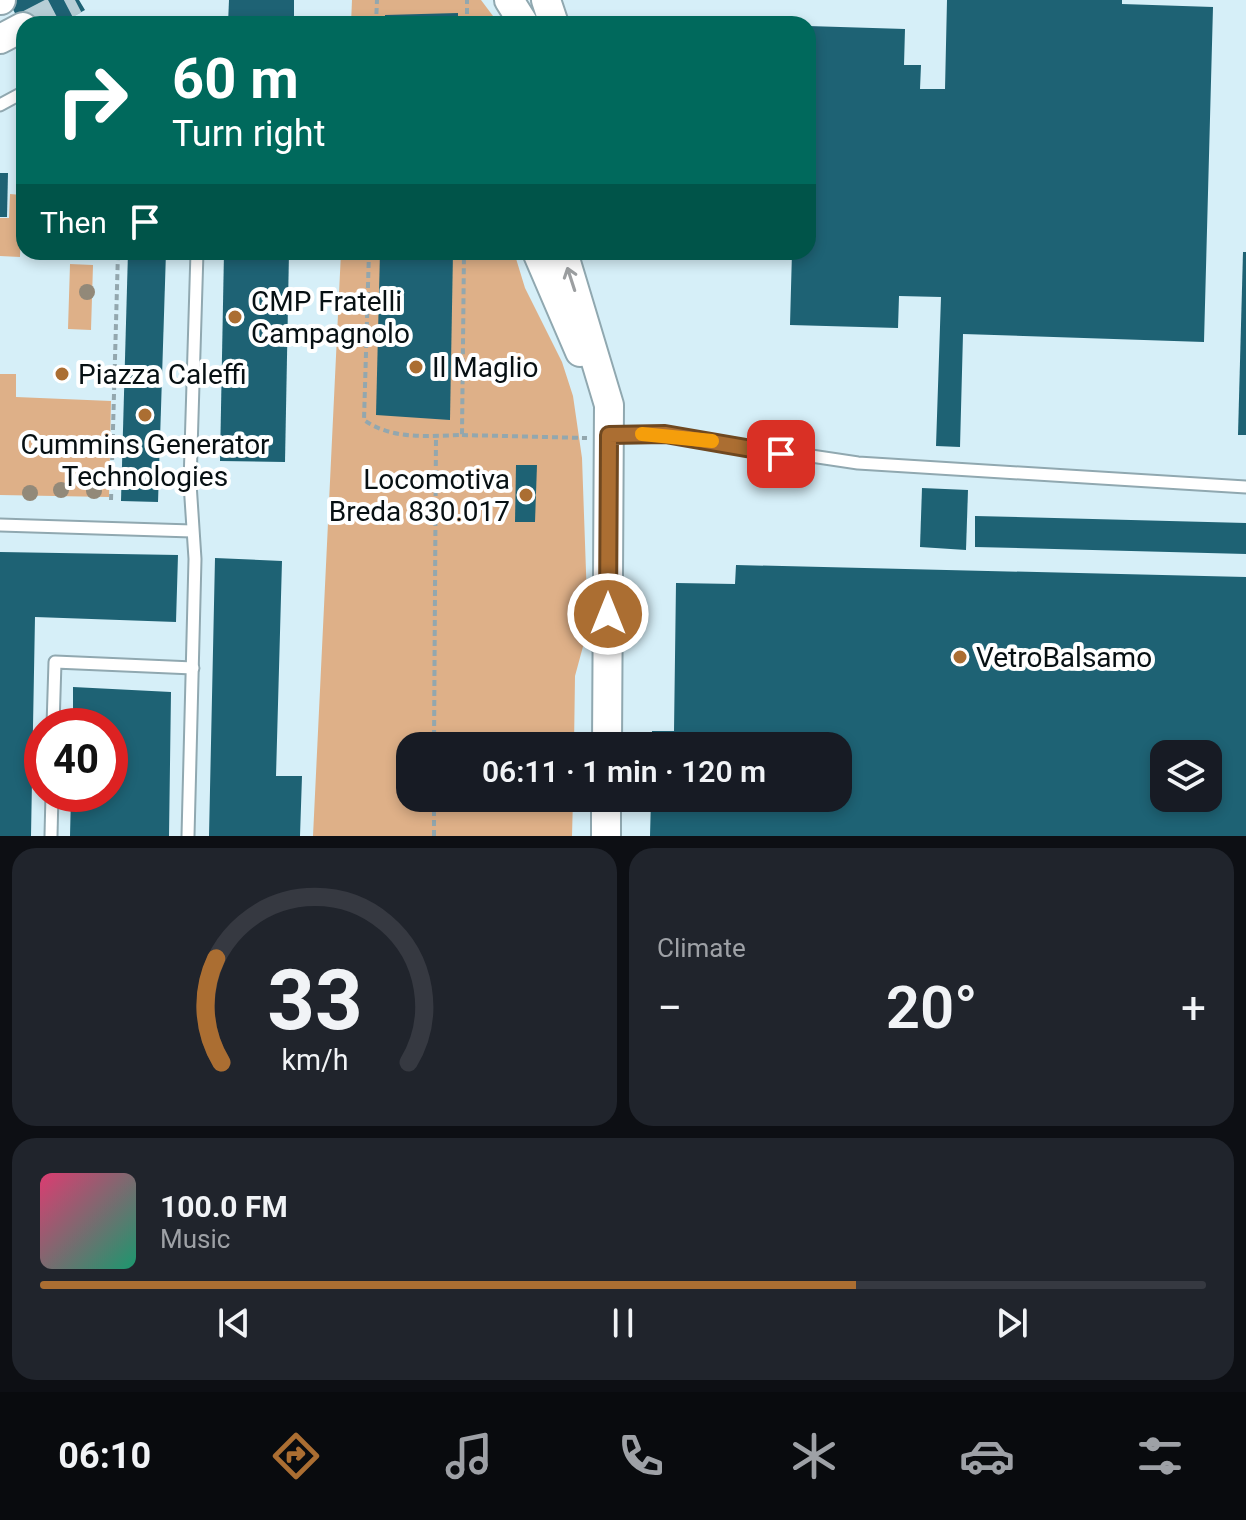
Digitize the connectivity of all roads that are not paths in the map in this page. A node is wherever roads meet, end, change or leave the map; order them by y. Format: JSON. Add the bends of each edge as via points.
{"nodes":[{"id":1,"x":197,"y":260,"type":"edge"},
{"id":2,"x":541,"y":260,"type":"edge"},
{"id":3,"x":565,"y":260,"type":"edge"},
{"id":4,"x":609,"y":435,"type":"junction"},
{"id":5,"x":1246,"y":487,"type":"edge"},
{"id":6,"x":0,"y":525,"type":"edge"},
{"id":7,"x":192,"y":531,"type":"junction"},
{"id":8,"x":193,"y":668,"type":"junction"},
{"id":9,"x":54,"y":708,"type":"edge"},
{"id":10,"x":607,"y":732,"type":"edge"},
{"id":11,"x":52,"y":812,"type":"edge"},
{"id":12,"x":606,"y":812,"type":"edge"},
{"id":13,"x":51,"y":836,"type":"edge"},
{"id":14,"x":188,"y":836,"type":"edge"},
{"id":15,"x":606,"y":836,"type":"edge"}],
"edges":[{"from":1,"to":7,"type":"lane"},
{"from":2,"to":4,"type":"street","via":[[587,366]]},
{"from":4,"to":3,"type":"street","one_way":true,"via":[[606,390]]},
{"from":4,"to":5,"type":"lane","via":[[665,434],[858,463]]},
{"from":4,"to":10,"type":"street"},
{"from":6,"to":7,"type":"lane"},
{"from":7,"to":8,"type":"lane"},
{"from":8,"to":9,"type":"lane","via":[[55,662]]},
{"from":8,"to":14,"type":"lane"},
{"from":11,"to":13,"type":"lane"},
{"from":12,"to":15,"type":"street"}]}
